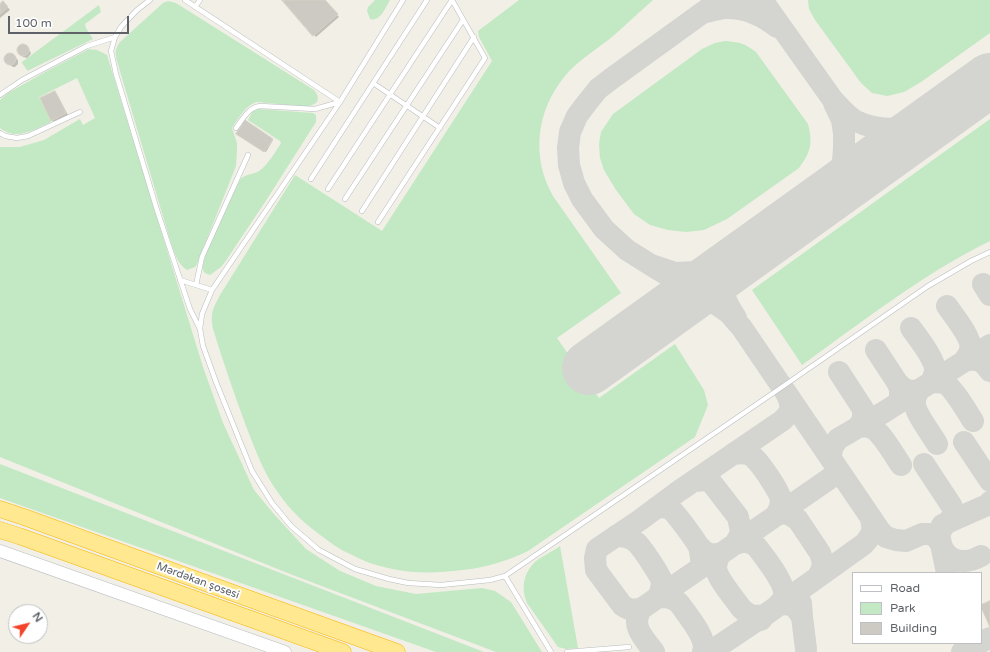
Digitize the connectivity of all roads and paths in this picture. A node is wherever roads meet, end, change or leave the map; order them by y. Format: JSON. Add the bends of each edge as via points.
{"nodes":[{"id":1,"x":150,"y":0,"type":"edge"},
{"id":2,"x":185,"y":0,"type":"edge"},
{"id":3,"x":200,"y":0,"type":"edge"},
{"id":4,"x":403,"y":0,"type":"edge"},
{"id":5,"x":426,"y":0,"type":"edge"},
{"id":6,"x":195,"y":7,"type":"junction"},
{"id":7,"x":463,"y":20,"type":"junction"},
{"id":8,"x":115,"y":37,"type":"junction"},
{"id":9,"x":474,"y":37,"type":"junction"},
{"id":10,"x":373,"y":83,"type":"junction"},
{"id":11,"x":0,"y":95,"type":"edge"},
{"id":12,"x":390,"y":95,"type":"junction"},
{"id":13,"x":340,"y":102,"type":"junction"},
{"id":14,"x":407,"y":106,"type":"junction"},
{"id":15,"x":80,"y":112,"type":"dead end"},
{"id":16,"x":423,"y":116,"type":"junction"},
{"id":17,"x":236,"y":128,"type":"dead end"},
{"id":18,"x":440,"y":128,"type":"junction"},
{"id":19,"x":0,"y":133,"type":"edge"},
{"id":20,"x":248,"y":155,"type":"dead end"},
{"id":21,"x":311,"y":179,"type":"dead end"},
{"id":22,"x":328,"y":189,"type":"dead end"},
{"id":23,"x":345,"y":199,"type":"dead end"},
{"id":24,"x":362,"y":211,"type":"dead end"},
{"id":25,"x":378,"y":222,"type":"dead end"},
{"id":26,"x":990,"y":252,"type":"edge"},
{"id":27,"x":180,"y":280,"type":"junction"},
{"id":28,"x":196,"y":285,"type":"junction"},
{"id":29,"x":212,"y":290,"type":"junction"},
{"id":30,"x":200,"y":329,"type":"junction"},
{"id":31,"x":0,"y":509,"type":"edge"},
{"id":32,"x":0,"y":530,"type":"edge"},
{"id":33,"x":0,"y":550,"type":"edge"},
{"id":34,"x":505,"y":576,"type":"junction"},
{"id":35,"x":629,"y":647,"type":"dead end"},
{"id":36,"x":285,"y":652,"type":"edge"},
{"id":37,"x":343,"y":652,"type":"edge"},
{"id":38,"x":397,"y":652,"type":"edge"},
{"id":39,"x":551,"y":652,"type":"edge"},
{"id":40,"x":567,"y":652,"type":"edge"}],
"edges":[{"from":1,"to":8,"type":"lane","via":[[137,10]]},
{"from":2,"to":6,"type":"lane"},
{"from":3,"to":6,"type":"lane"},
{"from":4,"to":13,"type":"lane"},
{"from":5,"to":10,"type":"lane"},
{"from":6,"to":13,"type":"lane"},
{"from":7,"to":9,"type":"lane"},
{"from":7,"to":12,"type":"lane","via":[[452,0]]},
{"from":7,"to":14,"type":"lane"},
{"from":8,"to":11,"type":"lane","via":[[87,46],[22,80]]},
{"from":8,"to":27,"type":"lane","via":[[111,51],[116,74]]},
{"from":9,"to":16,"type":"lane"},
{"from":9,"to":18,"type":"lane","via":[[485,58]]},
{"from":10,"to":12,"type":"lane"},
{"from":10,"to":21,"type":"lane"},
{"from":12,"to":14,"type":"lane"},
{"from":12,"to":22,"type":"lane"},
{"from":13,"to":17,"type":"lane","via":[[315,110],[256,106]]},
{"from":13,"to":29,"type":"lane"},
{"from":14,"to":16,"type":"lane"},
{"from":14,"to":23,"type":"lane"},
{"from":15,"to":19,"type":"lane","via":[[28,136],[17,138]]},
{"from":16,"to":18,"type":"lane"},
{"from":16,"to":24,"type":"lane"},
{"from":18,"to":25,"type":"lane"},
{"from":20,"to":28,"type":"lane","via":[[202,258]]},
{"from":26,"to":34,"type":"lane","via":[[928,286]]},
{"from":27,"to":28,"type":"lane"},
{"from":27,"to":30,"type":"lane"},
{"from":28,"to":29,"type":"lane"},
{"from":29,"to":30,"type":"lane","via":[[202,314]]},
{"from":30,"to":34,"type":"lane","via":[[203,346],[216,382],[252,471],[272,503],[291,526],[319,550],[355,569],[408,583],[441,585]]},
{"from":31,"to":38,"type":"highway","name":"Mərdəkan şosesi"},
{"from":32,"to":37,"type":"highway","name":"Mərdəkan şosesi"},
{"from":33,"to":36,"type":"street"},
{"from":34,"to":39,"type":"lane"},
{"from":35,"to":40,"type":"lane"}]}
